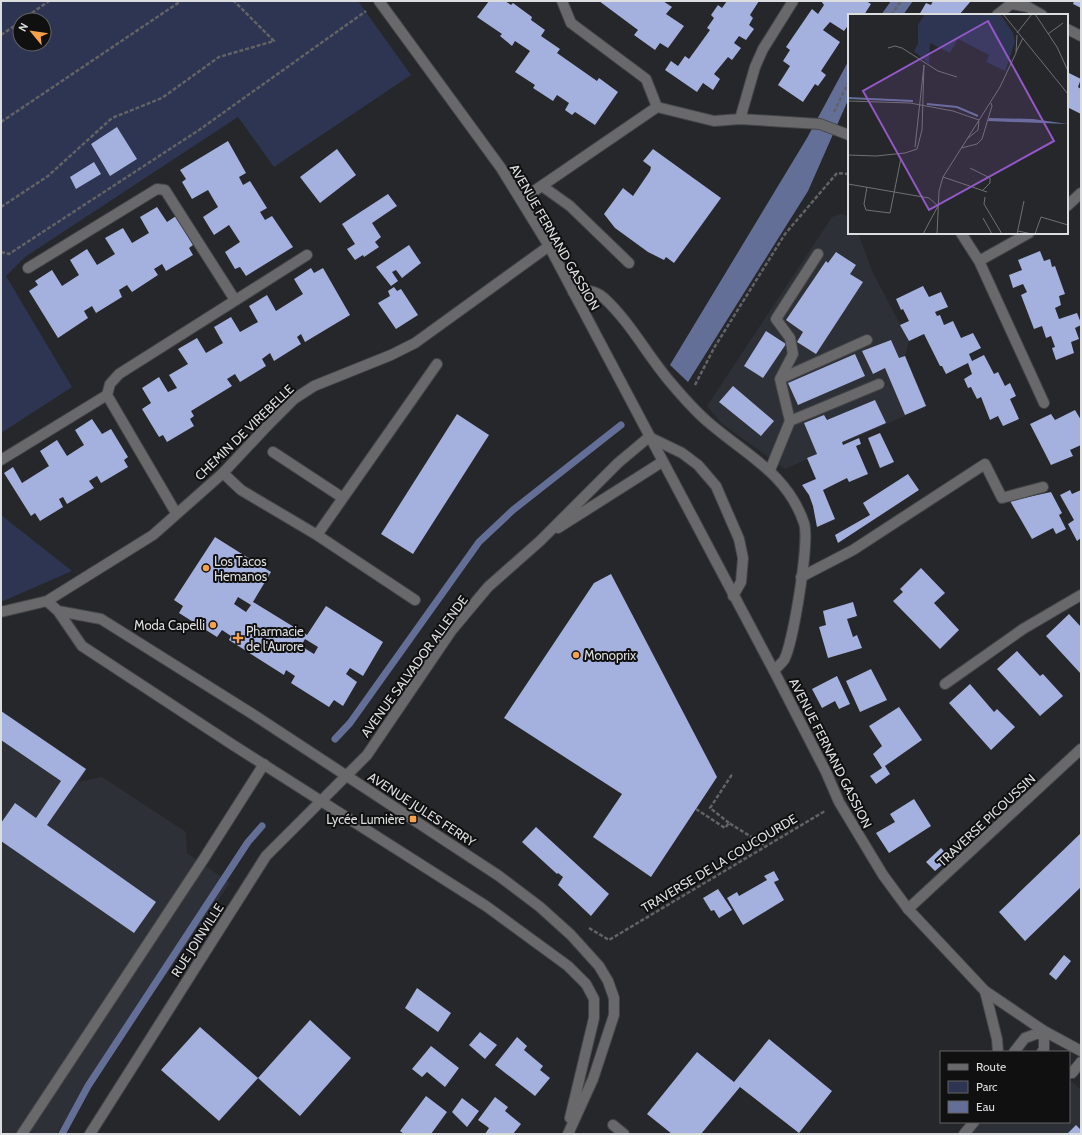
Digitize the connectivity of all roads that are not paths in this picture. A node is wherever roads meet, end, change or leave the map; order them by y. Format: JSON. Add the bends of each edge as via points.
{"nodes":[{"id":1,"x":379,"y":1,"type":"edge"},
{"id":2,"x":562,"y":1,"type":"edge"},
{"id":3,"x":793,"y":1,"type":"edge"},
{"id":4,"x":998,"y":14,"type":"edge"},
{"id":5,"x":1040,"y":14,"type":"edge"},
{"id":6,"x":1068,"y":30,"type":"edge"},
{"id":7,"x":1081,"y":36,"type":"edge"},
{"id":8,"x":657,"y":107,"type":"junction"},
{"id":9,"x":740,"y":119,"type":"junction"},
{"id":10,"x":848,"y":135,"type":"edge"},
{"id":11,"x":542,"y":186,"type":"junction"},
{"id":12,"x":1081,"y":193,"type":"edge"},
{"id":13,"x":521,"y":200,"type":"junction"},
{"id":14,"x":1068,"y":205,"type":"edge"},
{"id":15,"x":962,"y":234,"type":"edge"},
{"id":16,"x":1027,"y":234,"type":"edge"},
{"id":17,"x":549,"y":246,"type":"junction"},
{"id":18,"x":818,"y":254,"type":"dead end"},
{"id":19,"x":306,"y":255,"type":"dead end"},
{"id":20,"x":979,"y":261,"type":"junction"},
{"id":21,"x":629,"y":263,"type":"dead end"},
{"id":22,"x":28,"y":268,"type":"dead end"},
{"id":23,"x":573,"y":292,"type":"junction"},
{"id":24,"x":235,"y":300,"type":"junction"},
{"id":25,"x":867,"y":340,"type":"dead end"},
{"id":26,"x":436,"y":364,"type":"dead end"},
{"id":27,"x":780,"y":379,"type":"junction"},
{"id":28,"x":880,"y":384,"type":"dead end"},
{"id":29,"x":106,"y":395,"type":"junction"},
{"id":30,"x":1044,"y":403,"type":"dead end"},
{"id":31,"x":790,"y":420,"type":"junction"},
{"id":32,"x":649,"y":437,"type":"junction"},
{"id":33,"x":273,"y":452,"type":"dead end"},
{"id":34,"x":1,"y":460,"type":"edge"},
{"id":35,"x":662,"y":462,"type":"junction"},
{"id":36,"x":770,"y":470,"type":"junction"},
{"id":37,"x":222,"y":473,"type":"junction"},
{"id":38,"x":1043,"y":487,"type":"dead end"},
{"id":39,"x":343,"y":498,"type":"junction"},
{"id":40,"x":176,"y":513,"type":"junction"},
{"id":41,"x":317,"y":535,"type":"junction"},
{"id":42,"x":540,"y":541,"type":"junction"},
{"id":43,"x":801,"y":577,"type":"junction"},
{"id":44,"x":1081,"y":595,"type":"edge"},
{"id":45,"x":733,"y":596,"type":"junction"},
{"id":46,"x":415,"y":600,"type":"dead end"},
{"id":47,"x":47,"y":601,"type":"junction"},
{"id":48,"x":58,"y":611,"type":"junction"},
{"id":49,"x":1,"y":612,"type":"edge"},
{"id":50,"x":774,"y":671,"type":"junction"},
{"id":51,"x":945,"y":684,"type":"dead end"},
{"id":52,"x":1081,"y":749,"type":"edge"},
{"id":53,"x":264,"y":764,"type":"junction"},
{"id":54,"x":347,"y":775,"type":"junction"},
{"id":55,"x":323,"y":801,"type":"junction"},
{"id":56,"x":908,"y":909,"type":"junction"},
{"id":57,"x":986,"y":991,"type":"junction"},
{"id":58,"x":1044,"y":1031,"type":"junction"},
{"id":59,"x":998,"y":1051,"type":"edge"},
{"id":60,"x":1015,"y":1051,"type":"edge"},
{"id":61,"x":1043,"y":1051,"type":"edge"},
{"id":62,"x":1081,"y":1051,"type":"edge"},
{"id":63,"x":1081,"y":1062,"type":"edge"},
{"id":64,"x":1070,"y":1073,"type":"edge"},
{"id":65,"x":973,"y":1123,"type":"edge"},
{"id":66,"x":612,"y":1125,"type":"dead end"},
{"id":67,"x":22,"y":1134,"type":"edge"},
{"id":68,"x":90,"y":1134,"type":"edge"},
{"id":69,"x":568,"y":1134,"type":"edge"},
{"id":70,"x":624,"y":1134,"type":"edge"},
{"id":71,"x":964,"y":1134,"type":"edge"}],
"edges":[{"from":1,"to":13,"type":"street","name":"AVENUE FERNAND GASSION","via":[[481,140]]},
{"from":2,"to":8,"type":"street","via":[[571,23],[646,79]]},
{"from":3,"to":9,"type":"street","via":[[763,49]]},
{"from":4,"to":5,"type":"street","via":[[1011,4],[1028,7]]},
{"from":6,"to":7,"type":"street"},
{"from":8,"to":9,"type":"street","via":[[714,121]]},
{"from":8,"to":11,"type":"street"},
{"from":9,"to":10,"type":"street","via":[[820,124]]},
{"from":11,"to":13,"type":"street"},
{"from":11,"to":21,"type":"street","via":[[570,206]]},
{"from":12,"to":14,"type":"street"},
{"from":13,"to":17,"type":"street","name":"AVENUE FERNAND GASSION"},
{"from":15,"to":20,"type":"street"},
{"from":16,"to":20,"type":"street"},
{"from":17,"to":23,"type":"street","name":"AVENUE FERNAND GASSION"},
{"from":17,"to":37,"type":"street","name":"CHEMIN DE VIREBELLE","via":[[415,343],[314,386],[294,399]]},
{"from":18,"to":27,"type":"street","via":[[776,319],[790,338],[794,354]]},
{"from":19,"to":24,"type":"street"},
{"from":20,"to":30,"type":"street"},
{"from":22,"to":24,"type":"street","via":[[157,189],[165,190]]},
{"from":23,"to":32,"type":"street","name":"AVENUE FERNAND GASSION"},
{"from":23,"to":36,"type":"street","via":[[590,289],[603,297],[628,324],[670,382],[708,422]]},
{"from":24,"to":29,"type":"street","via":[[119,374],[110,384]]},
{"from":25,"to":27,"type":"street"},
{"from":26,"to":39,"type":"street"},
{"from":27,"to":31,"type":"street"},
{"from":28,"to":31,"type":"street"},
{"from":29,"to":34,"type":"street"},
{"from":29,"to":40,"type":"street"},
{"from":31,"to":36,"type":"street"},
{"from":32,"to":35,"type":"street","name":"AVENUE FERNAND GASSION"},
{"from":32,"to":42,"type":"street","name":"AVENUE SALVADOR ALLENDE","via":[[604,476]]},
{"from":32,"to":45,"type":"street","via":[[682,453],[698,465],[716,486],[739,539],[743,558],[741,582]]},
{"from":33,"to":39,"type":"street"},
{"from":35,"to":42,"type":"street","name":"AVENUE SALVADOR ALLENDE"},
{"from":35,"to":45,"type":"street","name":"AVENUE FERNAND GASSION"},
{"from":36,"to":43,"type":"street","via":[[790,494],[805,524],[806,550]]},
{"from":37,"to":40,"type":"street","name":"CHEMIN DE VIREBELLE"},
{"from":37,"to":41,"type":"street","via":[[241,490]]},
{"from":38,"to":43,"type":"street","via":[[1002,498],[985,464],[853,550]]},
{"from":39,"to":41,"type":"street"},
{"from":40,"to":47,"type":"street","name":"CHEMIN DE VIREBELLE","via":[[153,535]]},
{"from":41,"to":46,"type":"street"},
{"from":42,"to":54,"type":"street","name":"AVENUE SALVADOR ALLENDE","via":[[518,558],[483,592],[452,630],[367,755]]},
{"from":43,"to":50,"type":"street","via":[[795,619],[784,659]]},
{"from":44,"to":51,"type":"street","via":[[1023,629]]},
{"from":45,"to":50,"type":"street","name":"AVENUE FERNAND GASSION"},
{"from":47,"to":48,"type":"street","name":"AVENUE JULES FERRY"},
{"from":47,"to":49,"type":"street","name":"CHEMIN DE VIREBELLE"},
{"from":48,"to":53,"type":"street","name":"AVENUE JULES FERRY","via":[[82,646]]},
{"from":48,"to":54,"type":"street","name":"AVENUE JULES FERRY","via":[[101,619]]},
{"from":50,"to":56,"type":"street","name":"AVENUE FERNAND GASSION","via":[[839,802],[883,875]]},
{"from":52,"to":56,"type":"street","name":"TRAVERSE PICOUSSIN"},
{"from":53,"to":55,"type":"street","name":"AVENUE JULES FERRY"},
{"from":53,"to":67,"type":"street"},
{"from":54,"to":55,"type":"street","name":"RUE JOINVILLE"},
{"from":54,"to":69,"type":"street","name":"AVENUE JULES FERRY","via":[[499,876],[540,907],[571,935],[599,966],[614,998],[614,1015],[593,1079]]},
{"from":55,"to":68,"type":"street","name":"RUE JOINVILLE","via":[[266,856]]},
{"from":55,"to":69,"type":"street","name":"AVENUE JULES FERRY","via":[[486,906],[568,966],[586,984],[594,999],[594,1018]]},
{"from":56,"to":57,"type":"street","name":"AVENUE FERNAND GASSION"},
{"from":57,"to":58,"type":"street","name":"AVENUE FERNAND GASSION"},
{"from":57,"to":59,"type":"street"},
{"from":58,"to":60,"type":"street","via":[[1025,1038]]},
{"from":58,"to":61,"type":"street"},
{"from":58,"to":62,"type":"street","name":"AVENUE FERNAND GASSION"},
{"from":63,"to":64,"type":"street"},
{"from":65,"to":71,"type":"street"},
{"from":66,"to":70,"type":"street"}]}
